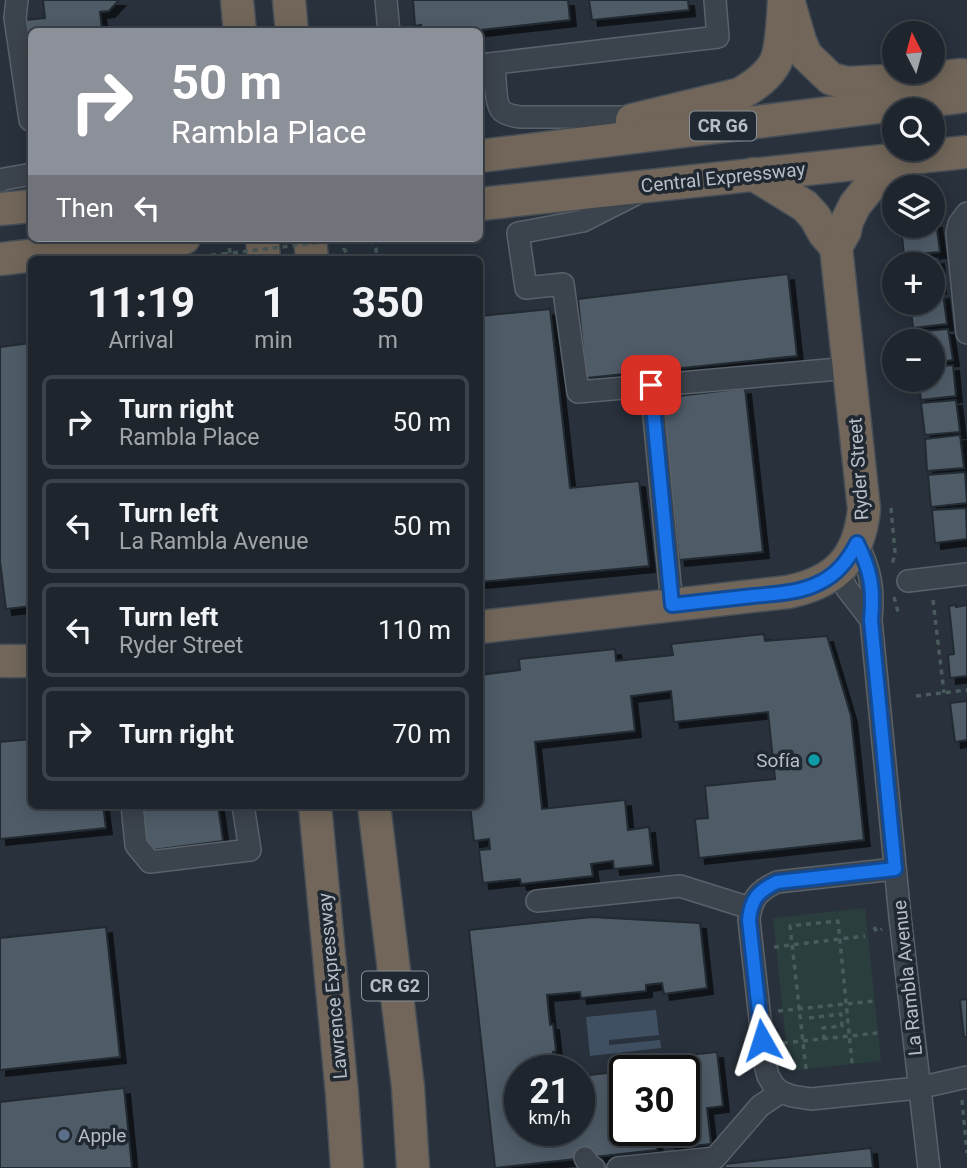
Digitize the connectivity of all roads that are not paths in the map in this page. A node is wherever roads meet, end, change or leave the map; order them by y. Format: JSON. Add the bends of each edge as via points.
{"nodes":[{"id":1,"x":17,"y":0,"type":"edge"},
{"id":2,"x":237,"y":0,"type":"edge"},
{"id":3,"x":289,"y":0,"type":"edge"},
{"id":4,"x":386,"y":0,"type":"edge"},
{"id":5,"x":715,"y":0,"type":"edge"},
{"id":6,"x":786,"y":0,"type":"edge"},
{"id":7,"x":240,"y":28,"type":"edge"},
{"id":8,"x":292,"y":28,"type":"edge"},
{"id":9,"x":389,"y":28,"type":"edge"},
{"id":10,"x":487,"y":64,"type":"edge"},
{"id":11,"x":967,"y":74,"type":"edge"},
{"id":12,"x":967,"y":96,"type":"edge"},
{"id":13,"x":28,"y":106,"type":"edge"},
{"id":14,"x":642,"y":117,"type":"junction"},
{"id":15,"x":526,"y":150,"type":"junction"},
{"id":16,"x":967,"y":152,"type":"edge"},
{"id":17,"x":945,"y":154,"type":"edge"},
{"id":18,"x":483,"y":156,"type":"edge"},
{"id":19,"x":882,"y":160,"type":"edge"},
{"id":20,"x":901,"y":161,"type":"edge"},
{"id":21,"x":753,"y":174,"type":"junction"},
{"id":22,"x":28,"y":175,"type":"edge"},
{"id":23,"x":0,"y":181,"type":"edge"},
{"id":24,"x":656,"y":184,"type":"junction"},
{"id":25,"x":483,"y":204,"type":"edge"},
{"id":26,"x":28,"y":206,"type":"edge"},
{"id":27,"x":0,"y":209,"type":"edge"},
{"id":28,"x":967,"y":213,"type":"edge"},
{"id":29,"x":153,"y":242,"type":"edge"},
{"id":30,"x":836,"y":247,"type":"junction"},
{"id":31,"x":43,"y":256,"type":"edge"},
{"id":32,"x":28,"y":257,"type":"edge"},
{"id":33,"x":0,"y":259,"type":"edge"},
{"id":34,"x":967,"y":333,"type":"edge"},
{"id":35,"x":850,"y":368,"type":"junction"},
{"id":36,"x":651,"y":385,"type":"junction"},
{"id":37,"x":857,"y":543,"type":"junction"},
{"id":38,"x":837,"y":570,"type":"junction"},
{"id":39,"x":967,"y":574,"type":"edge"},
{"id":40,"x":897,"y":581,"type":"road end"},
{"id":41,"x":672,"y":605,"type":"junction"},
{"id":42,"x":871,"y":620,"type":"junction"},
{"id":43,"x":483,"y":627,"type":"edge"},
{"id":44,"x":0,"y":661,"type":"edge"},
{"id":45,"x":28,"y":661,"type":"edge"},
{"id":46,"x":132,"y":809,"type":"edge"},
{"id":47,"x":244,"y":809,"type":"edge"},
{"id":48,"x":315,"y":809,"type":"edge"},
{"id":49,"x":374,"y":809,"type":"edge"},
{"id":50,"x":895,"y":869,"type":"junction"},
{"id":51,"x":537,"y":901,"type":"dead end"},
{"id":52,"x":750,"y":908,"type":"junction"},
{"id":53,"x":964,"y":1086,"type":"edge"},
{"id":54,"x":918,"y":1088,"type":"junction"},
{"id":55,"x":781,"y":1092,"type":"junction"},
{"id":56,"x":347,"y":1168,"type":"edge"},
{"id":57,"x":413,"y":1168,"type":"edge"},
{"id":58,"x":618,"y":1168,"type":"edge"},
{"id":59,"x":929,"y":1168,"type":"edge"}],
"edges":[{"from":1,"to":13,"type":"street","via":[[15,18]]},
{"from":2,"to":7,"type":"highway"},
{"from":3,"to":8,"type":"highway"},
{"from":4,"to":9,"type":"street"},
{"from":5,"to":10,"type":"street","via":[[718,37]]},
{"from":6,"to":11,"type":"highway","via":[[806,55],[831,79],[848,83]]},
{"from":6,"to":14,"type":"highway","via":[[776,60],[755,86],[740,94]]},
{"from":10,"to":14,"type":"street","via":[[499,106],[510,115]]},
{"from":12,"to":15,"type":"highway","number":"CR G6"},
{"from":14,"to":15,"type":"highway"},
{"from":15,"to":18,"type":"highway","number":"CR G6"},
{"from":16,"to":17,"type":"highway","name":"Central Expressway"},
{"from":19,"to":21,"type":"highway","name":"Central Expressway"},
{"from":20,"to":30,"type":"highway","via":[[855,205]]},
{"from":21,"to":24,"type":"highway","name":"Central Expressway"},
{"from":21,"to":30,"type":"highway","via":[[805,206]]},
{"from":22,"to":23,"type":"street"},
{"from":24,"to":25,"type":"highway","name":"Central Expressway"},
{"from":24,"to":36,"type":"street","via":[[583,221],[518,233],[526,288],[563,284],[578,392]]},
{"from":26,"to":27,"type":"highway"},
{"from":28,"to":34,"type":"street","via":[[957,233]]},
{"from":29,"to":31,"type":"highway"},
{"from":30,"to":35,"type":"highway","name":"Ryder Street"},
{"from":32,"to":33,"type":"highway"},
{"from":35,"to":36,"type":"street"},
{"from":35,"to":37,"type":"highway","name":"Ryder Street","via":[[864,509]]},
{"from":36,"to":41,"type":"street"},
{"from":37,"to":38,"type":"highway","name":"Ryder Street"},
{"from":37,"to":42,"type":"street","name":"La Rambla Avenue","via":[[868,565]]},
{"from":38,"to":41,"type":"highway","name":"Ryder Street","via":[[823,582],[795,591]]},
{"from":38,"to":42,"type":"street"},
{"from":39,"to":40,"type":"street"},
{"from":41,"to":43,"type":"highway","name":"Ryder Street"},
{"from":42,"to":50,"type":"street","name":"La Rambla Avenue"},
{"from":44,"to":45,"type":"highway"},
{"from":46,"to":47,"type":"street","via":[[136,845],[150,862],[250,850]]},
{"from":48,"to":56,"type":"highway","name":"Lawrence Expressway","number":"CR G2"},
{"from":49,"to":57,"type":"highway","number":"CR G2","via":[[408,1087]]},
{"from":50,"to":52,"type":"street","via":[[777,882],[765,888]]},
{"from":50,"to":54,"type":"street","name":"La Rambla Avenue"},
{"from":51,"to":52,"type":"street","via":[[680,886]]},
{"from":52,"to":55,"type":"street","via":[[765,1064]]},
{"from":53,"to":54,"type":"street"},
{"from":54,"to":55,"type":"street","via":[[811,1100]]},
{"from":54,"to":59,"type":"street","name":"La Rambla Avenue"},
{"from":55,"to":58,"type":"street","via":[[760,1106],[715,1158]]}]}
